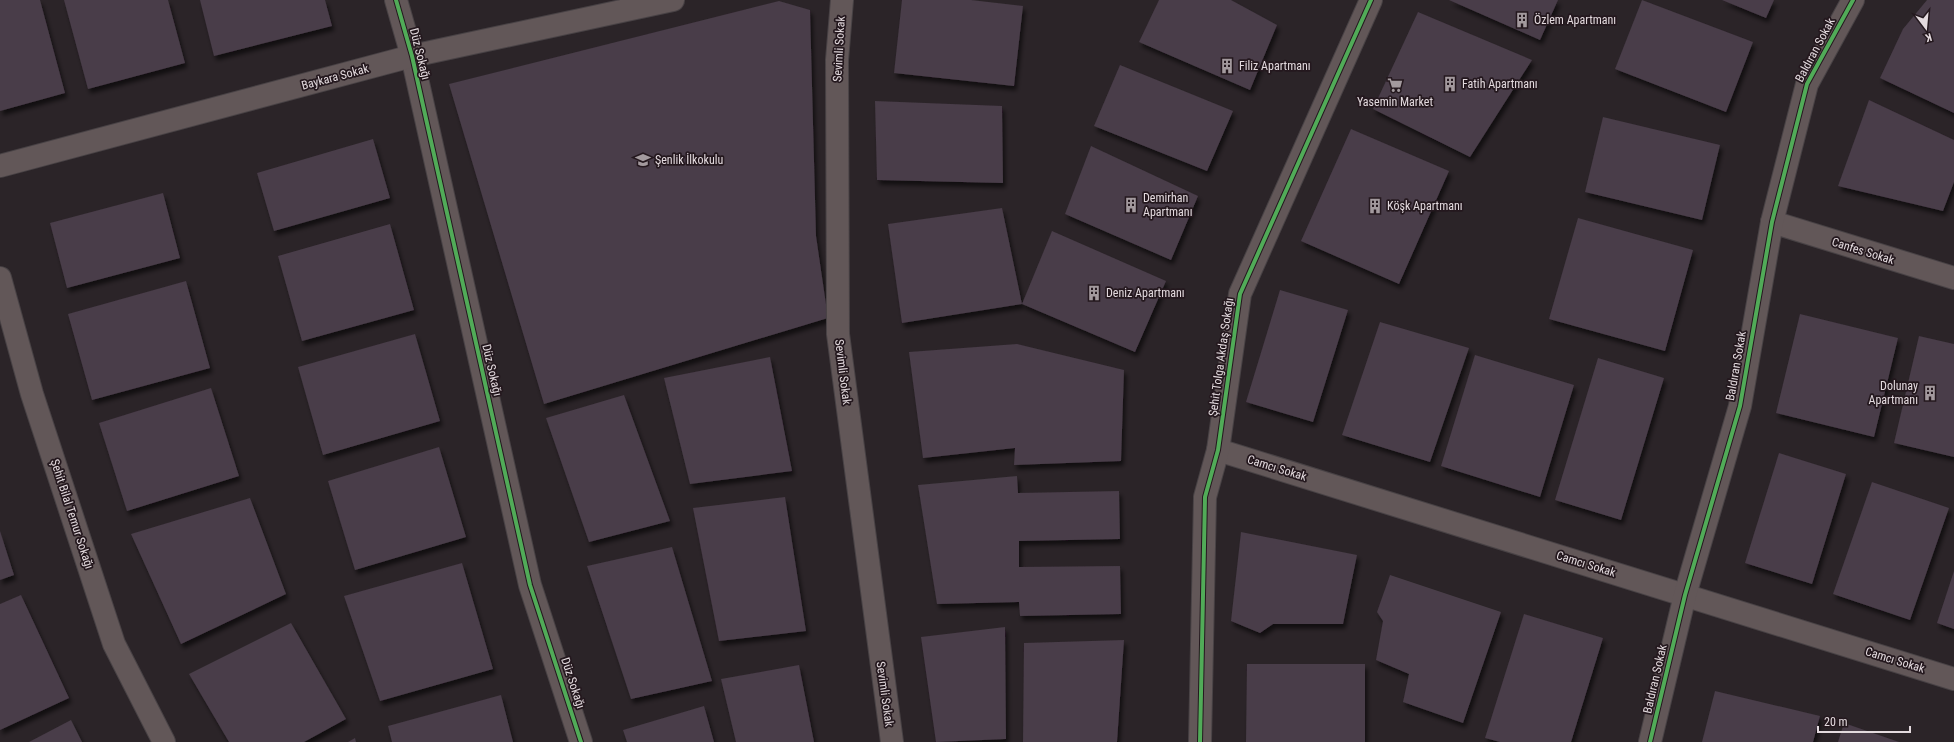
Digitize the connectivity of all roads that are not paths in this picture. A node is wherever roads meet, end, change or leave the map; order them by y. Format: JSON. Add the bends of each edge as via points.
{"nodes":[{"id":1,"x":396,"y":0,"type":"edge"},
{"id":2,"x":673,"y":0,"type":"edge"},
{"id":3,"x":842,"y":0,"type":"edge"},
{"id":4,"x":1371,"y":0,"type":"edge"},
{"id":5,"x":1853,"y":0,"type":"edge"},
{"id":6,"x":412,"y":56,"type":"junction"},
{"id":7,"x":0,"y":166,"type":"edge"},
{"id":8,"x":1772,"y":222,"type":"junction"},
{"id":9,"x":0,"y":278,"type":"edge"},
{"id":10,"x":1954,"y":278,"type":"edge"},
{"id":11,"x":1218,"y":450,"type":"junction"},
{"id":12,"x":1685,"y":595,"type":"junction"},
{"id":13,"x":1954,"y":679,"type":"edge"},
{"id":14,"x":164,"y":742,"type":"edge"},
{"id":15,"x":581,"y":742,"type":"edge"},
{"id":16,"x":892,"y":742,"type":"edge"},
{"id":17,"x":1200,"y":742,"type":"edge"},
{"id":18,"x":1650,"y":742,"type":"edge"}],
"edges":[{"from":1,"to":6,"type":"street","name":"Düz Sokağı"},
{"from":2,"to":6,"type":"street","name":"Baykara Sokak"},
{"from":3,"to":16,"type":"street","name":"Sevimli Sokak","via":[[836,60],[838,334]]},
{"from":4,"to":11,"type":"street","name":"Şehit Tolga Akdaş Sokağı","via":[[1240,294]]},
{"from":5,"to":8,"type":"street","name":"Baldıran Sokak","via":[[1806,84]]},
{"from":6,"to":7,"type":"street","name":"Baykara Sokak"},
{"from":6,"to":15,"type":"street","name":"Düz Sokağı","via":[[530,585]]},
{"from":8,"to":10,"type":"street","name":"Canfes Sokak"},
{"from":8,"to":12,"type":"street","name":"Baldıran Sokak","via":[[1740,406]]},
{"from":9,"to":14,"type":"street","name":"Şehit Bilal Temur Sokağı","via":[[32,394],[114,644]]},
{"from":11,"to":12,"type":"street","name":"Camcı Sokak"},
{"from":11,"to":17,"type":"street","name":"Şehit Tolga Akdaş Sokağı","via":[[1205,497]]},
{"from":12,"to":13,"type":"street","name":"Camcı Sokak"},
{"from":12,"to":18,"type":"street","name":"Baldıran Sokak"}]}
